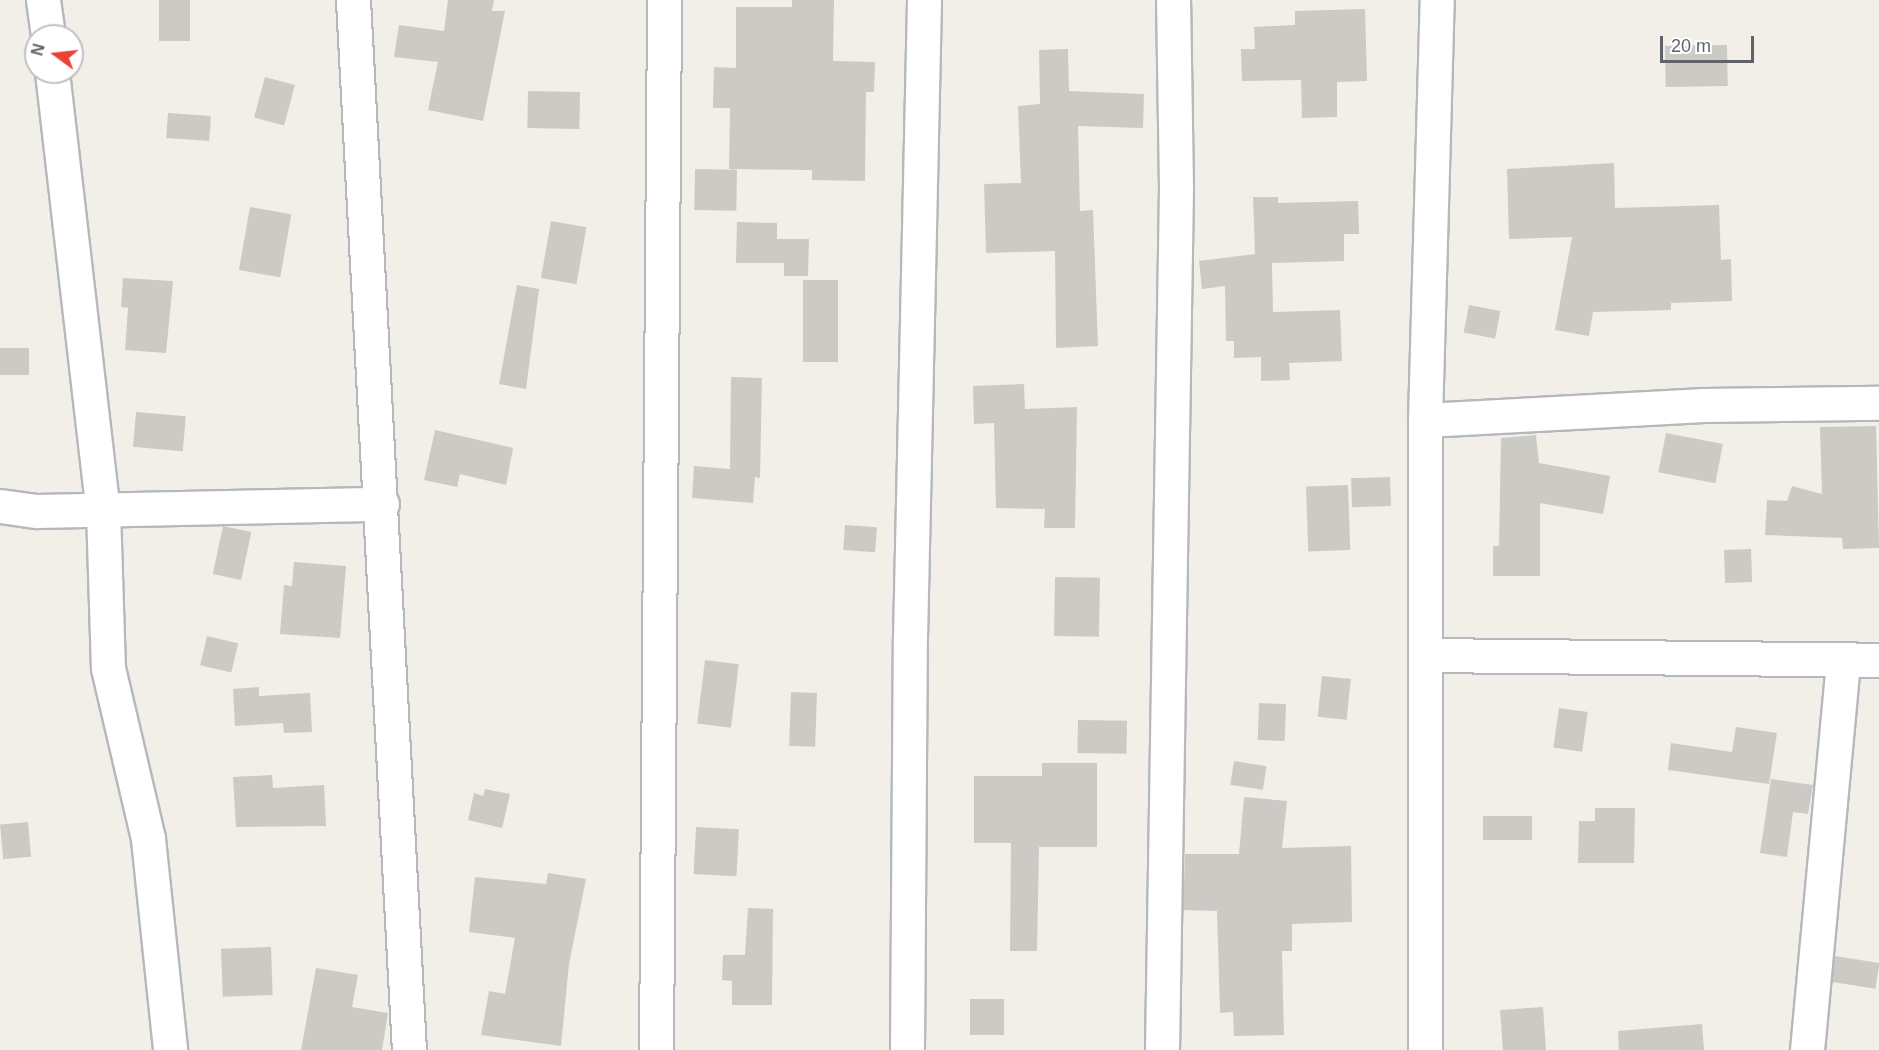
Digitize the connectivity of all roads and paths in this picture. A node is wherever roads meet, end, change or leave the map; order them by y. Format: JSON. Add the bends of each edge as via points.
{"nodes":[{"id":1,"x":43,"y":0,"type":"edge"},
{"id":2,"x":353,"y":0,"type":"edge"},
{"id":3,"x":664,"y":0,"type":"edge"},
{"id":4,"x":924,"y":0,"type":"edge"},
{"id":5,"x":1173,"y":0,"type":"edge"},
{"id":6,"x":1437,"y":0,"type":"edge"},
{"id":7,"x":46,"y":24,"type":"edge"},
{"id":8,"x":53,"y":84,"type":"edge"},
{"id":9,"x":1879,"y":403,"type":"edge"},
{"id":10,"x":1425,"y":420,"type":"junction"},
{"id":11,"x":382,"y":504,"type":"junction"},
{"id":12,"x":0,"y":506,"type":"edge"},
{"id":13,"x":103,"y":510,"type":"junction"},
{"id":14,"x":1425,"y":655,"type":"junction"},
{"id":15,"x":1843,"y":660,"type":"junction"},
{"id":16,"x":1879,"y":660,"type":"edge"},
{"id":17,"x":170,"y":1050,"type":"edge"},
{"id":18,"x":409,"y":1050,"type":"edge"},
{"id":19,"x":656,"y":1050,"type":"edge"},
{"id":20,"x":907,"y":1050,"type":"edge"},
{"id":21,"x":1162,"y":1050,"type":"edge"},
{"id":22,"x":1425,"y":1050,"type":"edge"},
{"id":23,"x":1807,"y":1050,"type":"edge"}],
"edges":[{"from":1,"to":7,"type":"street"},
{"from":2,"to":11,"type":"street"},
{"from":3,"to":19,"type":"street"},
{"from":4,"to":20,"type":"street","via":[[910,638]]},
{"from":5,"to":21,"type":"street","via":[[1176,189]]},
{"from":6,"to":10,"type":"street"},
{"from":8,"to":13,"type":"street"},
{"from":9,"to":10,"type":"street","via":[[1704,405]]},
{"from":10,"to":14,"type":"street"},
{"from":11,"to":13,"type":"street"},
{"from":11,"to":18,"type":"street"},
{"from":12,"to":13,"type":"street"},
{"from":13,"to":17,"type":"street","via":[[108,668],[148,839]]},
{"from":14,"to":15,"type":"street"},
{"from":14,"to":22,"type":"street"},
{"from":15,"to":16,"type":"street"},
{"from":15,"to":23,"type":"street"}]}
